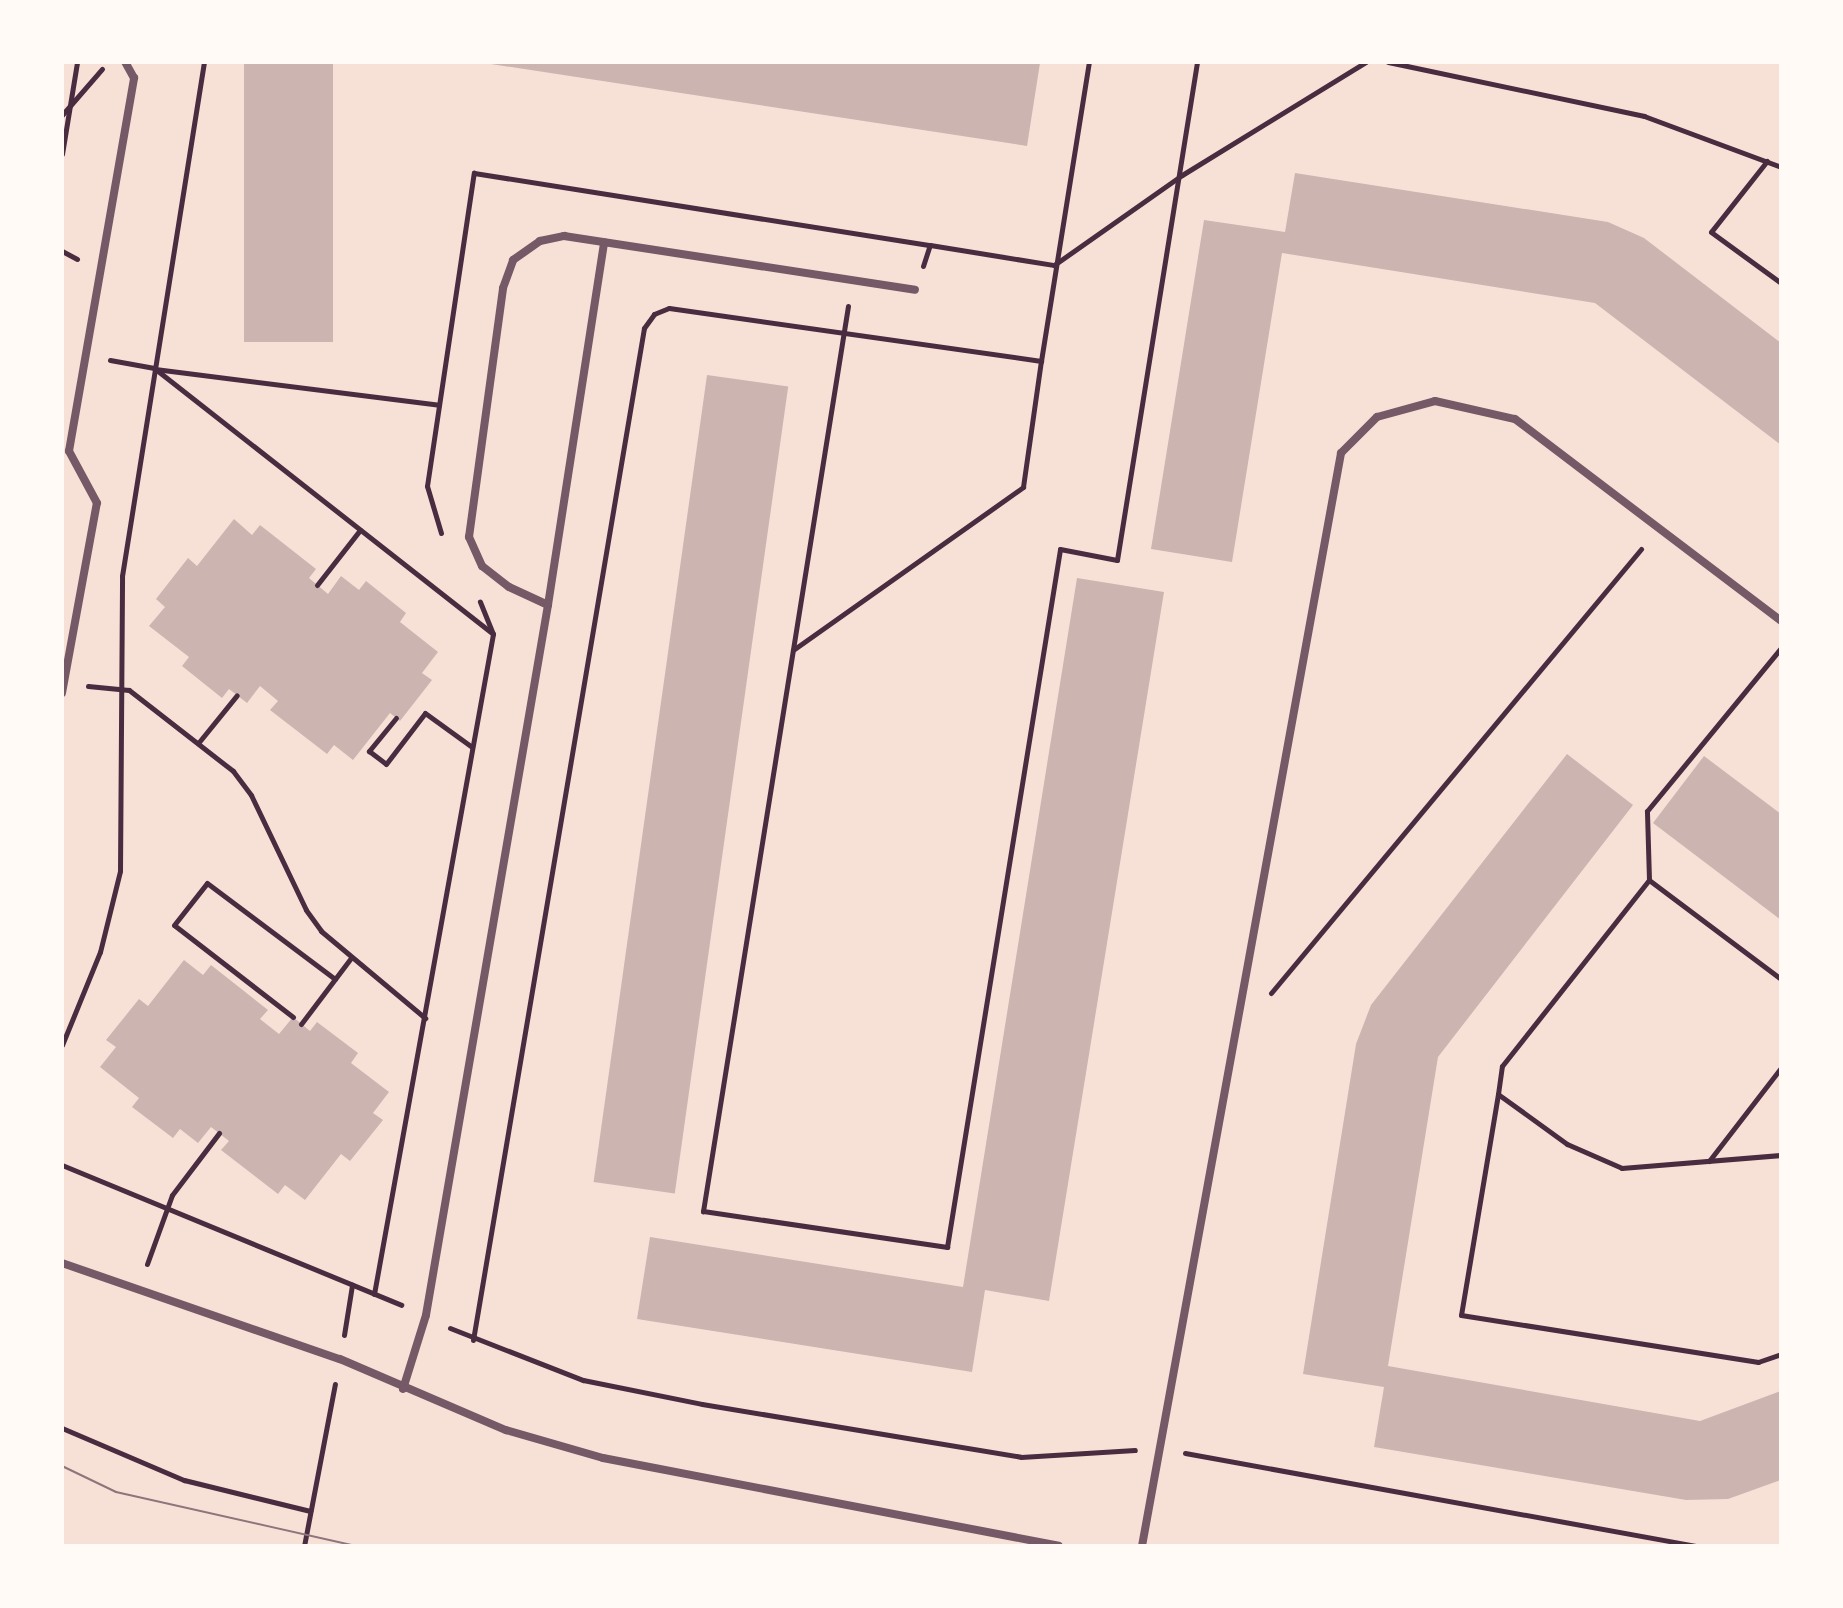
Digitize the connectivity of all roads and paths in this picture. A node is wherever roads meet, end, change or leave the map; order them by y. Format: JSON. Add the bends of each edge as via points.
{"nodes":[{"id":1,"x":77,"y":62,"type":"edge"},
{"id":2,"x":107,"y":62,"type":"edge"},
{"id":3,"x":125,"y":62,"type":"edge"},
{"id":4,"x":204,"y":62,"type":"edge"},
{"id":5,"x":1089,"y":62,"type":"edge"},
{"id":6,"x":1197,"y":62,"type":"edge"},
{"id":7,"x":1366,"y":62,"type":"edge"},
{"id":8,"x":1388,"y":62,"type":"edge"},
{"id":9,"x":69,"y":110,"type":"junction"},
{"id":10,"x":62,"y":115,"type":"edge"},
{"id":11,"x":62,"y":154,"type":"edge"},
{"id":12,"x":1767,"y":161,"type":"junction"},
{"id":13,"x":1781,"y":167,"type":"edge"},
{"id":14,"x":1182,"y":175,"type":"junction"},
{"id":15,"x":604,"y":242,"type":"junction"},
{"id":16,"x":62,"y":258,"type":"edge"},
{"id":17,"x":78,"y":260,"type":"dead end"},
{"id":18,"x":1054,"y":265,"type":"junction"},
{"id":19,"x":853,"y":280,"type":"junction"},
{"id":20,"x":1781,"y":283,"type":"edge"},
{"id":21,"x":915,"y":290,"type":"joint"},
{"id":22,"x":844,"y":334,"type":"junction"},
{"id":23,"x":86,"y":355,"type":"junction"},
{"id":24,"x":1041,"y":361,"type":"junction"},
{"id":25,"x":154,"y":368,"type":"junction"},
{"id":26,"x":439,"y":405,"type":"dead end"},
{"id":27,"x":1658,"y":527,"type":"junction"},
{"id":28,"x":360,"y":530,"type":"junction"},
{"id":29,"x":317,"y":585,"type":"dead end"},
{"id":30,"x":548,"y":605,"type":"junction"},
{"id":31,"x":1781,"y":621,"type":"edge"},
{"id":32,"x":493,"y":634,"type":"dead end"},
{"id":33,"x":1781,"y":648,"type":"edge"},
{"id":34,"x":792,"y":651,"type":"junction"},
{"id":35,"x":63,"y":689,"type":"edge"},
{"id":36,"x":119,"y":689,"type":"junction"},
{"id":37,"x":237,"y":695,"type":"dead end"},
{"id":38,"x":396,"y":718,"type":"dead end"},
{"id":39,"x":199,"y":742,"type":"junction"},
{"id":40,"x":472,"y":747,"type":"dead end"},
{"id":41,"x":1649,"y":880,"type":"junction"},
{"id":42,"x":351,"y":958,"type":"junction"},
{"id":43,"x":335,"y":979,"type":"junction"},
{"id":44,"x":1781,"y":979,"type":"edge"},
{"id":45,"x":293,"y":1017,"type":"dead end"},
{"id":46,"x":425,"y":1018,"type":"dead end"},
{"id":47,"x":301,"y":1024,"type":"dead end"},
{"id":48,"x":1237,"y":1034,"type":"junction"},
{"id":49,"x":62,"y":1045,"type":"edge"},
{"id":50,"x":1781,"y":1068,"type":"edge"},
{"id":51,"x":1498,"y":1094,"type":"junction"},
{"id":52,"x":219,"y":1133,"type":"dead end"},
{"id":53,"x":1781,"y":1155,"type":"edge"},
{"id":54,"x":1709,"y":1161,"type":"junction"},
{"id":55,"x":62,"y":1165,"type":"edge"},
{"id":56,"x":166,"y":1208,"type":"junction"},
{"id":57,"x":62,"y":1263,"type":"edge"},
{"id":58,"x":352,"y":1285,"type":"junction"},
{"id":59,"x":137,"y":1290,"type":"junction"},
{"id":60,"x":426,"y":1315,"type":"junction"},
{"id":61,"x":473,"y":1340,"type":"junction"},
{"id":62,"x":1781,"y":1354,"type":"edge"},
{"id":63,"x":340,"y":1359,"type":"junction"},
{"id":64,"x":403,"y":1389,"type":"junction"},
{"id":65,"x":62,"y":1428,"type":"edge"},
{"id":66,"x":1160,"y":1449,"type":"junction"},
{"id":67,"x":310,"y":1511,"type":"junction"},
{"id":68,"x":304,"y":1546,"type":"edge"},
{"id":69,"x":1059,"y":1546,"type":"edge"},
{"id":70,"x":1142,"y":1546,"type":"edge"},
{"id":71,"x":1696,"y":1546,"type":"edge"}],
"edges":[{"from":1,"to":9,"type":"path"},
{"from":2,"to":9,"type":"path"},
{"from":3,"to":23,"type":"street","via":[[134,78]]},
{"from":4,"to":25,"type":"path"},
{"from":5,"to":18,"type":"path"},
{"from":6,"to":14,"type":"path"},
{"from":7,"to":14,"type":"path"},
{"from":8,"to":12,"type":"path","via":[[1632,113]]},
{"from":9,"to":10,"type":"path"},
{"from":9,"to":11,"type":"path"},
{"from":12,"to":13,"type":"path"},
{"from":12,"to":20,"type":"path","via":[[1711,232]]},
{"from":14,"to":18,"type":"path"},
{"from":14,"to":34,"type":"path","via":[[1117,560],[1060,549],[947,1247],[703,1211]]},
{"from":15,"to":19,"type":"street"},
{"from":15,"to":30,"type":"street"},
{"from":15,"to":30,"type":"street","via":[[564,236],[540,241],[513,260],[503,288],[475,469],[469,537],[482,566],[509,587]]},
{"from":16,"to":17,"type":"path"},
{"from":18,"to":21,"type":"path","via":[[930,245]]},
{"from":18,"to":24,"type":"path"},
{"from":19,"to":21,"type":"street"},
{"from":19,"to":22,"type":"path"},
{"from":22,"to":24,"type":"path"},
{"from":22,"to":34,"type":"path"},
{"from":22,"to":61,"type":"path","via":[[669,308],[654,314],[644,328]]},
{"from":23,"to":25,"type":"path"},
{"from":23,"to":35,"type":"street","via":[[69,451],[97,503]]},
{"from":24,"to":34,"type":"path","via":[[1023,487]]},
{"from":25,"to":26,"type":"path"},
{"from":25,"to":28,"type":"path"},
{"from":25,"to":36,"type":"path","via":[[122,576]]},
{"from":27,"to":31,"type":"street"},
{"from":27,"to":48,"type":"path"},
{"from":27,"to":48,"type":"street","via":[[1515,419],[1435,401],[1377,417],[1341,453]]},
{"from":28,"to":29,"type":"path"},
{"from":28,"to":32,"type":"path"},
{"from":30,"to":60,"type":"street"},
{"from":33,"to":41,"type":"path","via":[[1647,811]]},
{"from":35,"to":36,"type":"path"},
{"from":36,"to":39,"type":"path","via":[[129,690]]},
{"from":36,"to":49,"type":"path","via":[[120,871],[114,907]]},
{"from":37,"to":39,"type":"path"},
{"from":38,"to":40,"type":"path","via":[[369,751],[386,764],[425,713]]},
{"from":39,"to":42,"type":"path","via":[[251,795],[306,910]]},
{"from":41,"to":44,"type":"path"},
{"from":41,"to":51,"type":"path","via":[[1502,1066]]},
{"from":42,"to":43,"type":"path"},
{"from":42,"to":46,"type":"path"},
{"from":43,"to":45,"type":"path","via":[[207,883],[174,925]]},
{"from":43,"to":47,"type":"path"},
{"from":48,"to":66,"type":"street"},
{"from":50,"to":54,"type":"path"},
{"from":51,"to":54,"type":"path","via":[[1567,1144],[1622,1168]]},
{"from":51,"to":62,"type":"path","via":[[1461,1315],[1758,1362]]},
{"from":52,"to":56,"type":"path"},
{"from":53,"to":54,"type":"path"},
{"from":55,"to":56,"type":"path"},
{"from":56,"to":58,"type":"path"},
{"from":56,"to":59,"type":"path"},
{"from":57,"to":59,"type":"street"},
{"from":58,"to":60,"type":"path"},
{"from":58,"to":63,"type":"path"},
{"from":59,"to":63,"type":"street"},
{"from":60,"to":61,"type":"path"},
{"from":60,"to":64,"type":"street"},
{"from":61,"to":66,"type":"path","via":[[583,1380],[1021,1457]]},
{"from":63,"to":64,"type":"street"},
{"from":63,"to":67,"type":"path"},
{"from":64,"to":69,"type":"street","via":[[506,1430],[603,1458]]},
{"from":65,"to":67,"type":"path","via":[[184,1480]]},
{"from":66,"to":70,"type":"street"},
{"from":66,"to":71,"type":"path"},
{"from":67,"to":68,"type":"path"}]}
